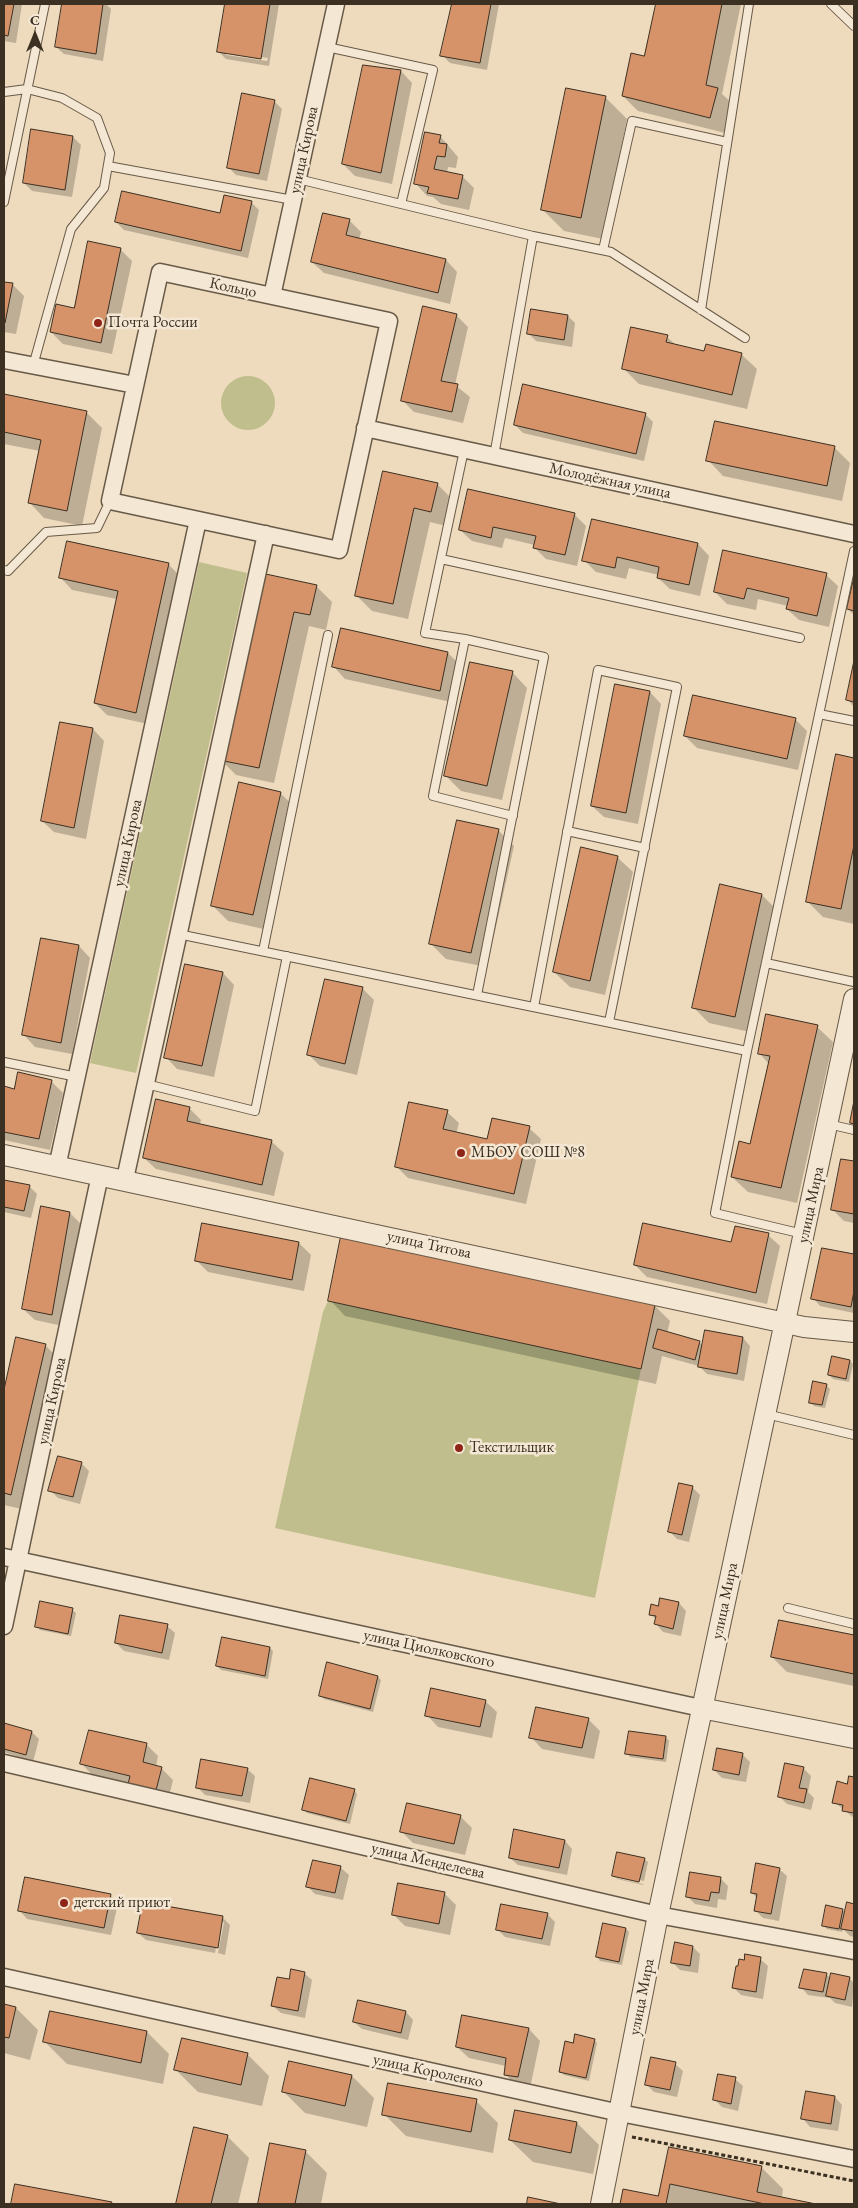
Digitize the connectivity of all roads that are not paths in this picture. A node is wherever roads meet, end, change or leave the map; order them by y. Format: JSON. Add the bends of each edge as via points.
{"nodes":[{"id":1,"x":45,"y":4,"type":"edge"},
{"id":2,"x":336,"y":4,"type":"edge"},
{"id":3,"x":749,"y":4,"type":"edge"},
{"id":4,"x":831,"y":4,"type":"edge"},
{"id":5,"x":854,"y":26,"type":"edge"},
{"id":6,"x":327,"y":47,"type":"junction"},
{"id":7,"x":27,"y":88,"type":"junction"},
{"id":8,"x":4,"y":92,"type":"edge"},
{"id":9,"x":727,"y":142,"type":"junction"},
{"id":10,"x":108,"y":166,"type":"junction"},
{"id":11,"x":298,"y":179,"type":"junction"},
{"id":12,"x":4,"y":199,"type":"edge"},
{"id":13,"x":293,"y":200,"type":"junction"},
{"id":14,"x":401,"y":204,"type":"junction"},
{"id":15,"x":533,"y":236,"type":"junction"},
{"id":16,"x":603,"y":250,"type":"junction"},
{"id":17,"x":272,"y":296,"type":"junction"},
{"id":18,"x":701,"y":310,"type":"junction"},
{"id":19,"x":745,"y":338,"type":"dead end"},
{"id":20,"x":4,"y":360,"type":"edge"},
{"id":21,"x":33,"y":366,"type":"junction"},
{"id":22,"x":135,"y":385,"type":"junction"},
{"id":23,"x":365,"y":428,"type":"junction"},
{"id":24,"x":464,"y":450,"type":"junction"},
{"id":25,"x":494,"y":456,"type":"junction"},
{"id":26,"x":110,"y":501,"type":"junction"},
{"id":27,"x":198,"y":520,"type":"junction"},
{"id":28,"x":266,"y":534,"type":"junction"},
{"id":29,"x":854,"y":534,"type":"edge"},
{"id":30,"x":854,"y":551,"type":"edge"},
{"id":31,"x":441,"y":559,"type":"junction"},
{"id":32,"x":4,"y":570,"type":"edge"},
{"id":33,"x":328,"y":635,"type":"dead end"},
{"id":34,"x":800,"y":638,"type":"dead end"},
{"id":35,"x":465,"y":639,"type":"junction"},
{"id":36,"x":819,"y":714,"type":"junction"},
{"id":37,"x":854,"y":721,"type":"edge"},
{"id":38,"x":513,"y":816,"type":"junction"},
{"id":39,"x":567,"y":831,"type":"junction"},
{"id":40,"x":645,"y":848,"type":"junction"},
{"id":41,"x":178,"y":934,"type":"junction"},
{"id":42,"x":263,"y":951,"type":"junction"},
{"id":43,"x":287,"y":956,"type":"junction"},
{"id":44,"x":766,"y":963,"type":"junction"},
{"id":45,"x":854,"y":982,"type":"edge"},
{"id":46,"x":477,"y":995,"type":"junction"},
{"id":47,"x":854,"y":999,"type":"edge"},
{"id":48,"x":534,"y":1007,"type":"junction"},
{"id":49,"x":609,"y":1022,"type":"junction"},
{"id":50,"x":747,"y":1051,"type":"junction"},
{"id":51,"x":4,"y":1062,"type":"edge"},
{"id":52,"x":77,"y":1077,"type":"junction"},
{"id":53,"x":146,"y":1084,"type":"junction"},
{"id":54,"x":828,"y":1124,"type":"junction"},
{"id":55,"x":854,"y":1130,"type":"edge"},
{"id":56,"x":4,"y":1155,"type":"edge"},
{"id":57,"x":57,"y":1167,"type":"junction"},
{"id":58,"x":100,"y":1175,"type":"junction"},
{"id":59,"x":125,"y":1179,"type":"junction"},
{"id":60,"x":805,"y":1234,"type":"junction"},
{"id":61,"x":785,"y":1323,"type":"junction"},
{"id":62,"x":854,"y":1332,"type":"edge"},
{"id":63,"x":766,"y":1414,"type":"junction"},
{"id":64,"x":854,"y":1435,"type":"edge"},
{"id":65,"x":11,"y":1558,"type":"edge"},
{"id":66,"x":788,"y":1608,"type":"dead end"},
{"id":67,"x":854,"y":1624,"type":"edge"},
{"id":68,"x":4,"y":1626,"type":"edge"},
{"id":69,"x":701,"y":1708,"type":"junction"},
{"id":70,"x":854,"y":1738,"type":"edge"},
{"id":71,"x":4,"y":1763,"type":"edge"},
{"id":72,"x":658,"y":1915,"type":"junction"},
{"id":73,"x":854,"y":1951,"type":"edge"},
{"id":74,"x":4,"y":1977,"type":"edge"},
{"id":75,"x":620,"y":2113,"type":"junction"},
{"id":76,"x":854,"y":2159,"type":"edge"},
{"id":77,"x":601,"y":2204,"type":"edge"}],
"edges":[{"from":1,"to":7,"type":"lane"},
{"from":2,"to":6,"type":"street","name":"улица Кирова"},
{"from":3,"to":9,"type":"lane"},
{"from":4,"to":5,"type":"lane"},
{"from":6,"to":11,"type":"street","name":"улица Кирова"},
{"from":6,"to":14,"type":"lane","via":[[433,70]]},
{"from":7,"to":8,"type":"lane"},
{"from":7,"to":10,"type":"lane","via":[[62,98],[96,118],[110,153]]},
{"from":7,"to":12,"type":"lane"},
{"from":9,"to":16,"type":"lane","via":[[632,121]]},
{"from":9,"to":18,"type":"lane"},
{"from":10,"to":13,"type":"lane"},
{"from":10,"to":21,"type":"lane","via":[[104,188],[71,229]]},
{"from":11,"to":13,"type":"street","name":"улица Кирова"},
{"from":11,"to":14,"type":"lane"},
{"from":13,"to":17,"type":"street","name":"улица Кирова"},
{"from":14,"to":15,"type":"lane"},
{"from":15,"to":16,"type":"lane"},
{"from":15,"to":25,"type":"lane"},
{"from":16,"to":18,"type":"lane"},
{"from":17,"to":22,"type":"street","name":"Кольцо","via":[[160,272]]},
{"from":17,"to":23,"type":"street","name":"Кольцо","via":[[389,321]]},
{"from":18,"to":19,"type":"lane"},
{"from":20,"to":21,"type":"street"},
{"from":21,"to":22,"type":"street"},
{"from":22,"to":26,"type":"street","name":"Кольцо"},
{"from":23,"to":24,"type":"street","name":"Молодёжная улица"},
{"from":23,"to":28,"type":"street","name":"Кольцо","via":[[338,550]]},
{"from":24,"to":25,"type":"street","name":"Молодёжная улица"},
{"from":24,"to":31,"type":"lane"},
{"from":25,"to":29,"type":"street","name":"Молодёжная улица"},
{"from":26,"to":27,"type":"street","name":"Кольцо"},
{"from":26,"to":32,"type":"lane","via":[[96,528],[46,532],[8,571]]},
{"from":27,"to":28,"type":"street","name":"Кольцо"},
{"from":27,"to":52,"type":"street","name":"улица Кирова"},
{"from":28,"to":41,"type":"street"},
{"from":30,"to":36,"type":"lane"},
{"from":31,"to":34,"type":"lane"},
{"from":31,"to":35,"type":"lane","via":[[424,633]]},
{"from":33,"to":42,"type":"lane"},
{"from":35,"to":38,"type":"lane","via":[[433,796]]},
{"from":35,"to":38,"type":"lane","via":[[544,657]]},
{"from":36,"to":37,"type":"lane"},
{"from":36,"to":44,"type":"lane"},
{"from":38,"to":46,"type":"lane"},
{"from":39,"to":40,"type":"lane"},
{"from":39,"to":40,"type":"lane","via":[[598,670],[677,687]]},
{"from":39,"to":48,"type":"lane"},
{"from":40,"to":49,"type":"lane"},
{"from":41,"to":42,"type":"lane"},
{"from":41,"to":53,"type":"street"},
{"from":42,"to":43,"type":"lane"},
{"from":43,"to":46,"type":"lane"},
{"from":43,"to":53,"type":"lane","via":[[255,1111]]},
{"from":44,"to":45,"type":"lane"},
{"from":44,"to":50,"type":"lane"},
{"from":46,"to":48,"type":"lane"},
{"from":47,"to":54,"type":"street","name":"улица Мира"},
{"from":48,"to":49,"type":"lane"},
{"from":49,"to":50,"type":"lane"},
{"from":50,"to":60,"type":"lane","via":[[715,1213]]},
{"from":51,"to":52,"type":"lane"},
{"from":52,"to":57,"type":"street","name":"улица Кирова"},
{"from":53,"to":59,"type":"street"},
{"from":54,"to":55,"type":"lane"},
{"from":54,"to":60,"type":"street","name":"улица Мира"},
{"from":56,"to":57,"type":"street","name":"улица Титова"},
{"from":57,"to":58,"type":"street","name":"улица Титова"},
{"from":58,"to":59,"type":"street","name":"улица Титова"},
{"from":58,"to":65,"type":"street","name":"улица Кирова"},
{"from":59,"to":61,"type":"street","name":"улица Титова"},
{"from":60,"to":61,"type":"street","name":"улица Мира"},
{"from":61,"to":62,"type":"street","name":"улица Титова"},
{"from":61,"to":63,"type":"street","name":"улица Мира"},
{"from":63,"to":64,"type":"lane"},
{"from":63,"to":69,"type":"street","name":"улица Мира"},
{"from":65,"to":68,"type":"street","name":"улица Кирова"},
{"from":65,"to":69,"type":"street","name":"улица Циолковского"},
{"from":66,"to":67,"type":"lane"},
{"from":69,"to":70,"type":"street","name":"улица Циолковского"},
{"from":69,"to":72,"type":"street","name":"улица Мира"},
{"from":71,"to":72,"type":"street","name":"улица Менделеева"},
{"from":72,"to":73,"type":"street","name":"улица Менделеева"},
{"from":72,"to":75,"type":"street","name":"улица Мира"},
{"from":74,"to":75,"type":"street","name":"улица Короленко"},
{"from":75,"to":76,"type":"street","name":"улица Короленко"},
{"from":75,"to":77,"type":"street","name":"улица Мира"}]}
